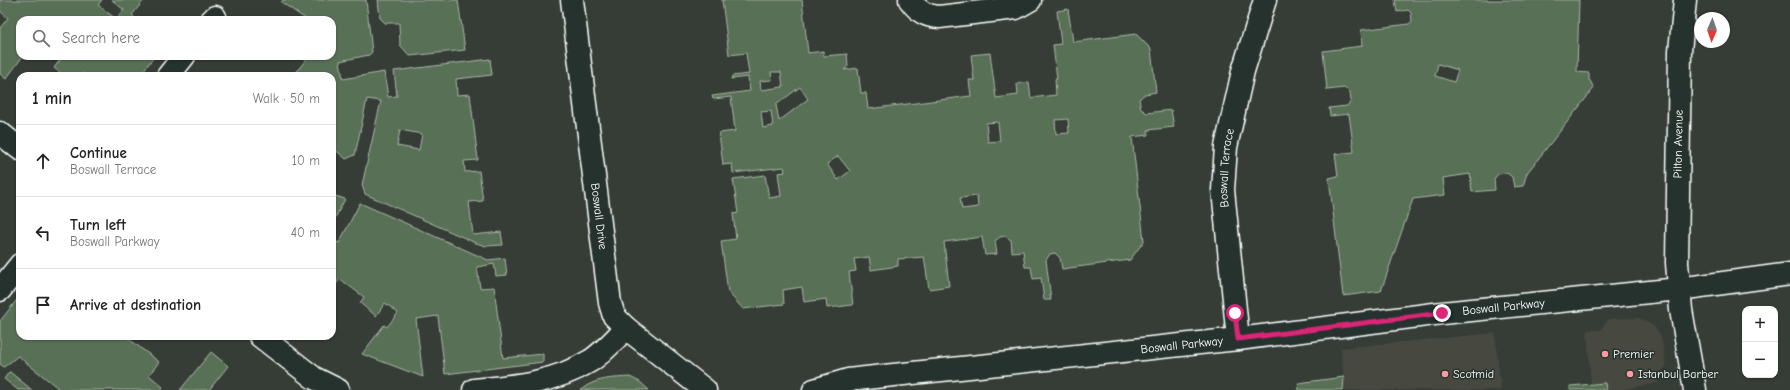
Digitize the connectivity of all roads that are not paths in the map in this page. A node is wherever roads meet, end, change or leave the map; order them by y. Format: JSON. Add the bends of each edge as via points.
{"nodes":[{"id":1,"x":572,"y":0,"type":"edge"},
{"id":2,"x":910,"y":0,"type":"edge"},
{"id":3,"x":1030,"y":0,"type":"edge"},
{"id":4,"x":1265,"y":0,"type":"edge"},
{"id":5,"x":1685,"y":0,"type":"edge"},
{"id":6,"x":181,"y":60,"type":"edge"},
{"id":7,"x":171,"y":72,"type":"edge"},
{"id":8,"x":0,"y":133,"type":"edge"},
{"id":9,"x":16,"y":146,"type":"edge"},
{"id":10,"x":16,"y":270,"type":"edge"},
{"id":11,"x":1790,"y":274,"type":"edge"},
{"id":12,"x":1679,"y":289,"type":"junction"},
{"id":13,"x":0,"y":290,"type":"edge"},
{"id":14,"x":626,"y":328,"type":"junction"},
{"id":15,"x":1238,"y":339,"type":"junction"},
{"id":16,"x":265,"y":340,"type":"edge"},
{"id":17,"x":517,"y":388,"type":"edge"},
{"id":18,"x":338,"y":390,"type":"edge"},
{"id":19,"x":474,"y":390,"type":"edge"},
{"id":20,"x":705,"y":390,"type":"edge"},
{"id":21,"x":814,"y":390,"type":"edge"},
{"id":22,"x":1695,"y":390,"type":"edge"}],
"edges":[{"from":1,"to":14,"type":"street","name":"Boswall Drive","via":[[610,303],[614,316]]},
{"from":2,"to":3,"type":"street","via":[[917,10],[929,16],[940,17],[1016,8]]},
{"from":4,"to":15,"type":"street","name":"Boswall Terrace","via":[[1226,147],[1224,197]]},
{"from":5,"to":12,"type":"street","name":"Pilton Avenue","via":[[1680,51]]},
{"from":6,"to":7,"type":"street"},
{"from":8,"to":9,"type":"street"},
{"from":10,"to":13,"type":"street"},
{"from":11,"to":12,"type":"street","name":"Boswall Parkway"},
{"from":12,"to":15,"type":"street","name":"Boswall Parkway","via":[[1442,313]]},
{"from":12,"to":22,"type":"street","name":"Pilton Avenue"},
{"from":14,"to":17,"type":"street","via":[[591,360],[545,381]]},
{"from":14,"to":20,"type":"street","name":"Boswall Drive"},
{"from":15,"to":21,"type":"street","name":"Boswall Parkway","via":[[862,378]]},
{"from":16,"to":18,"type":"street","via":[[314,378]]},
{"from":17,"to":19,"type":"street"}]}
